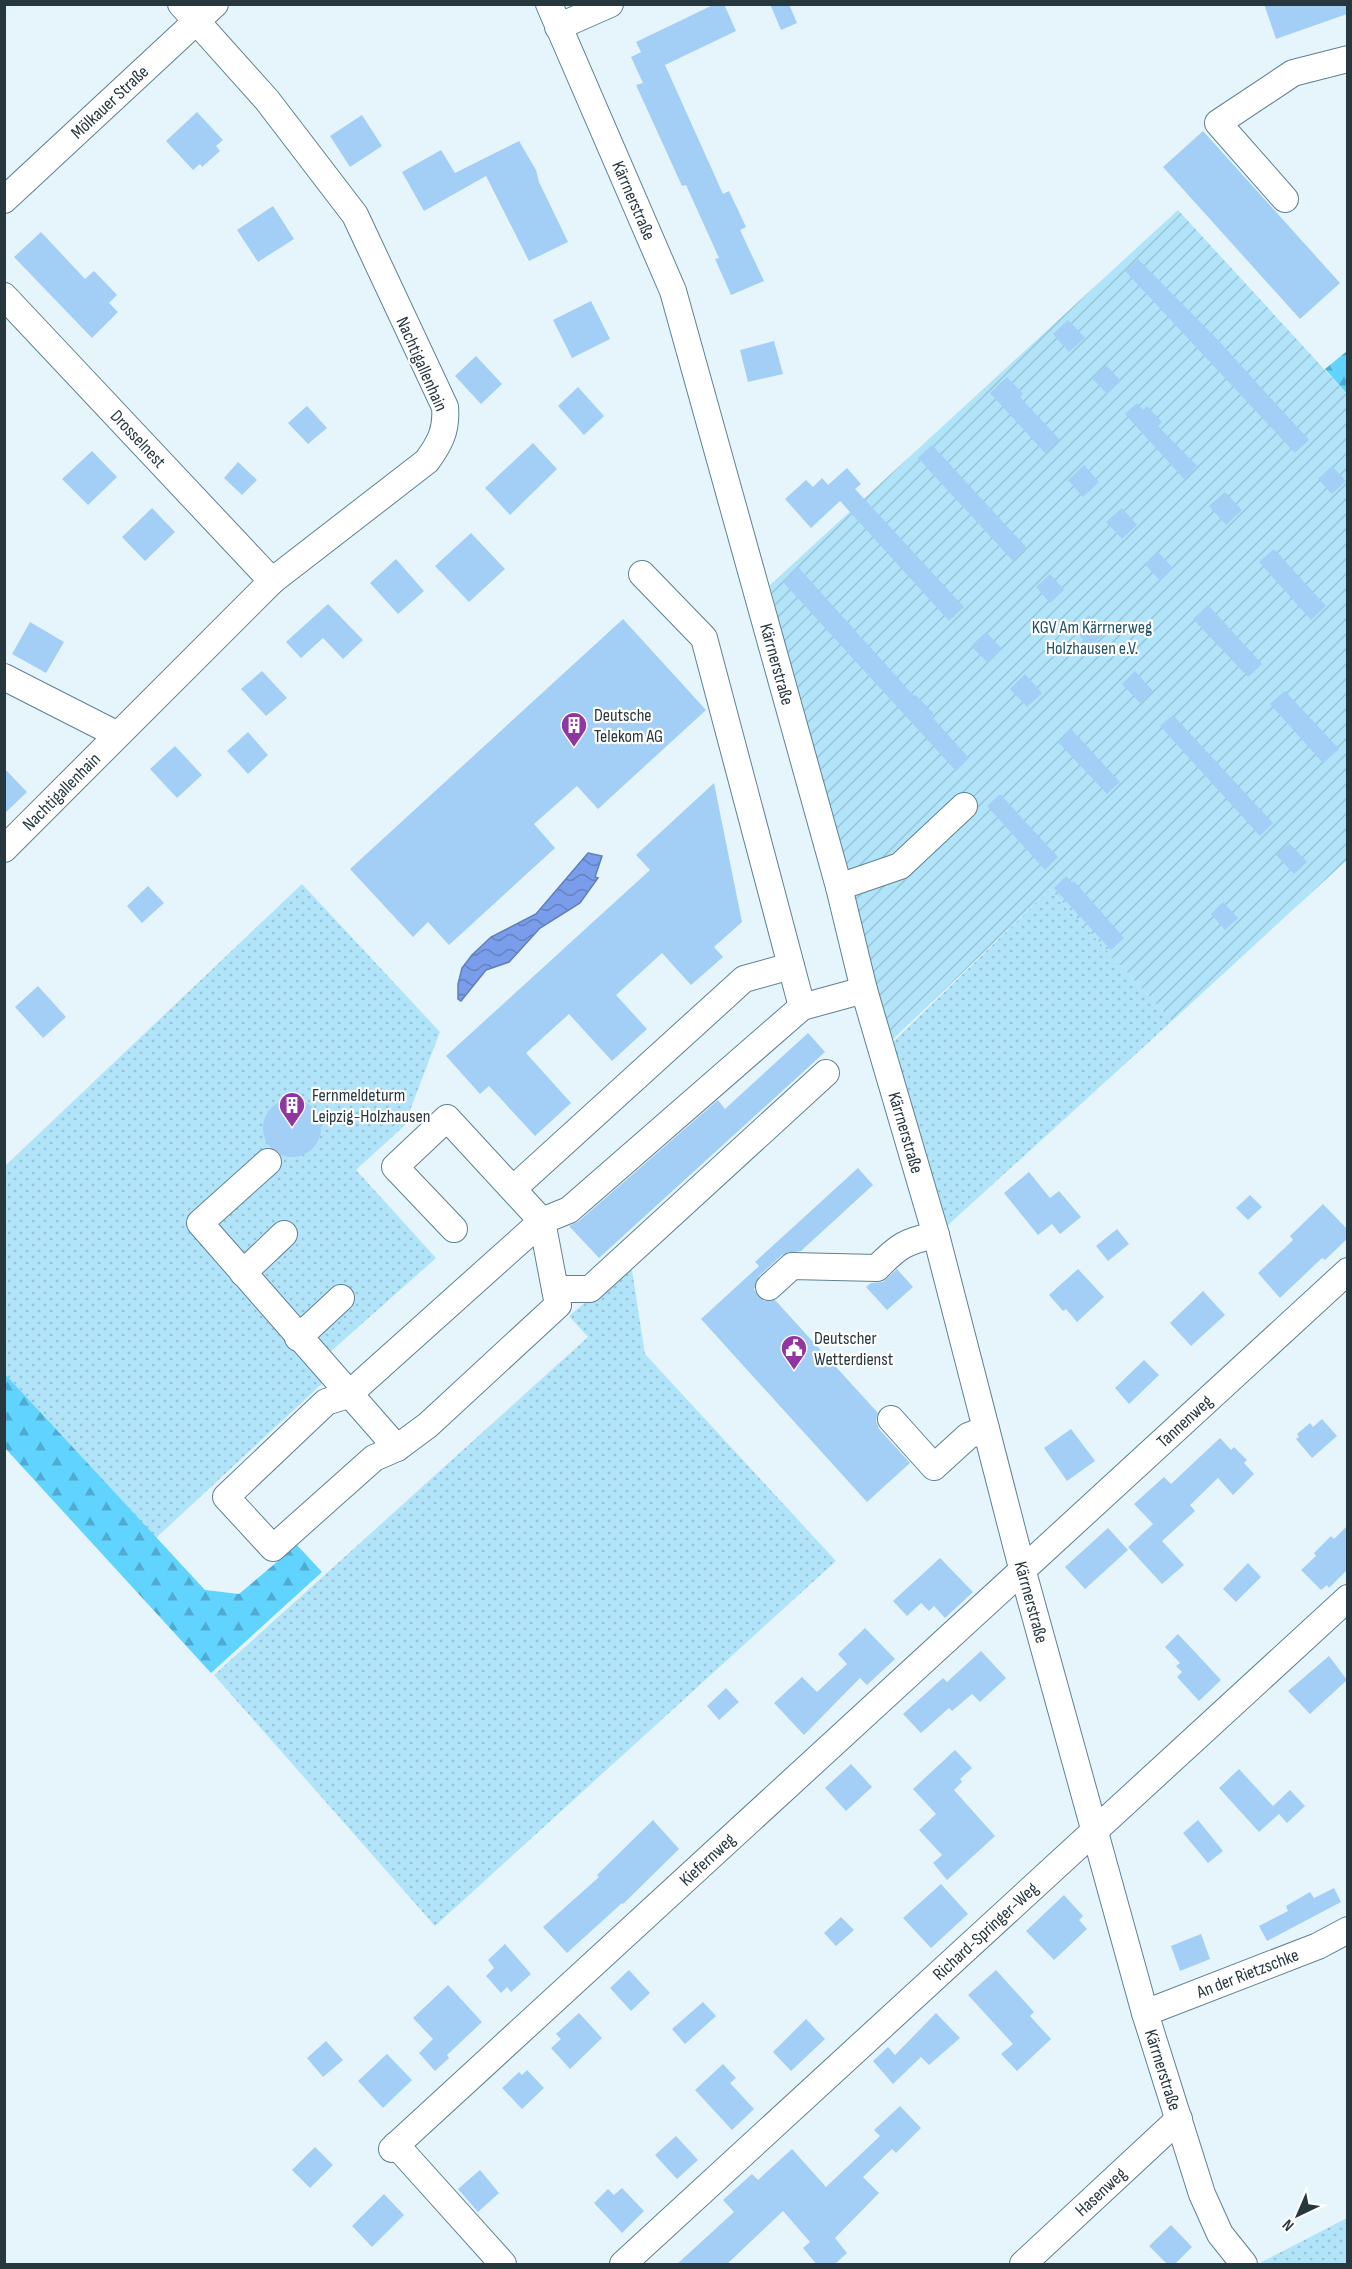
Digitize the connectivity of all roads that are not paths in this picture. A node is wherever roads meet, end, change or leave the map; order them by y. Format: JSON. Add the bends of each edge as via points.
{"nodes":[{"id":1,"x":610,"y":4,"type":"edge"},
{"id":2,"x":197,"y":10,"type":"edge"},
{"id":3,"x":554,"y":16,"type":"edge"},
{"id":4,"x":1347,"y":59,"type":"edge"},
{"id":5,"x":1285,"y":199,"type":"dead end"},
{"id":6,"x":4,"y":200,"type":"edge"},
{"id":7,"x":4,"y":296,"type":"edge"},
{"id":8,"x":642,"y":574,"type":"dead end"},
{"id":9,"x":272,"y":581,"type":"junction"},
{"id":10,"x":4,"y":677,"type":"edge"},
{"id":11,"x":116,"y":734,"type":"junction"},
{"id":12,"x":964,"y":806,"type":"dead end"},
{"id":13,"x":4,"y":849,"type":"edge"},
{"id":14,"x":839,"y":887,"type":"junction"},
{"id":15,"x":791,"y":966,"type":"junction"},
{"id":16,"x":864,"y":990,"type":"junction"},
{"id":17,"x":802,"y":1007,"type":"junction"},
{"id":18,"x":826,"y":1073,"type":"dead end"},
{"id":19,"x":268,"y":1162,"type":"dead end"},
{"id":20,"x":513,"y":1189,"type":"junction"},
{"id":21,"x":542,"y":1221,"type":"junction"},
{"id":22,"x":454,"y":1229,"type":"dead end"},
{"id":23,"x":284,"y":1234,"type":"dead end"},
{"id":24,"x":936,"y":1235,"type":"junction"},
{"id":25,"x":1347,"y":1271,"type":"edge"},
{"id":26,"x":243,"y":1273,"type":"junction"},
{"id":27,"x":769,"y":1287,"type":"dead end"},
{"id":28,"x":555,"y":1289,"type":"junction"},
{"id":29,"x":341,"y":1298,"type":"dead end"},
{"id":30,"x":298,"y":1338,"type":"junction"},
{"id":31,"x":348,"y":1395,"type":"junction"},
{"id":32,"x":891,"y":1419,"type":"dead end"},
{"id":33,"x":986,"y":1429,"type":"junction"},
{"id":34,"x":397,"y":1448,"type":"junction"},
{"id":35,"x":1023,"y":1572,"type":"junction"},
{"id":36,"x":1347,"y":1598,"type":"edge"},
{"id":37,"x":1093,"y":1830,"type":"junction"},
{"id":38,"x":1347,"y":1929,"type":"edge"},
{"id":39,"x":1145,"y":2013,"type":"junction"},
{"id":40,"x":1179,"y":2120,"type":"junction"},
{"id":41,"x":503,"y":2265,"type":"edge"},
{"id":42,"x":623,"y":2265,"type":"edge"},
{"id":43,"x":1023,"y":2265,"type":"edge"},
{"id":44,"x":1244,"y":2265,"type":"edge"}],
"edges":[{"from":1,"to":3,"type":"street"},
{"from":2,"to":6,"type":"street","name":"Mölkauer Straße"},
{"from":2,"to":9,"type":"street","name":"Nachtigallenhain","via":[[355,215],[446,407],[441,442],[427,461]]},
{"from":3,"to":14,"type":"street","name":"Kärrnerstraße","via":[[673,291]]},
{"from":4,"to":5,"type":"street","via":[[1293,73],[1218,123]]},
{"from":7,"to":9,"type":"street","name":"Drosselnest"},
{"from":8,"to":15,"type":"street","via":[[704,638]]},
{"from":9,"to":11,"type":"street","name":"Nachtigallenhain"},
{"from":10,"to":11,"type":"street","name":"Nachtigallenhain"},
{"from":11,"to":13,"type":"street","name":"Nachtigallenhain"},
{"from":12,"to":14,"type":"street","via":[[900,866]]},
{"from":14,"to":16,"type":"street","name":"Kärrnerstraße"},
{"from":15,"to":17,"type":"street"},
{"from":15,"to":20,"type":"street","via":[[744,979]]},
{"from":16,"to":17,"type":"street"},
{"from":16,"to":24,"type":"street","name":"Kärrnerstraße"},
{"from":17,"to":21,"type":"street","via":[[569,1210]]},
{"from":18,"to":28,"type":"street","via":[[590,1289]]},
{"from":19,"to":26,"type":"street","via":[[200,1224]]},
{"from":20,"to":21,"type":"street"},
{"from":20,"to":22,"type":"street","via":[[447,1118],[395,1167]]},
{"from":21,"to":28,"type":"street"},
{"from":21,"to":31,"type":"street"},
{"from":23,"to":26,"type":"street"},
{"from":24,"to":27,"type":"street","via":[[899,1246],[877,1268],[792,1266]]},
{"from":24,"to":33,"type":"street","name":"Kärrnerstraße"},
{"from":25,"to":35,"type":"street","name":"Tannenweg"},
{"from":26,"to":30,"type":"street"},
{"from":28,"to":34,"type":"street","via":[[558,1305],[428,1425]]},
{"from":29,"to":30,"type":"street"},
{"from":30,"to":31,"type":"street"},
{"from":31,"to":34,"type":"street"},
{"from":31,"to":34,"type":"street","via":[[326,1402],[226,1497],[273,1548],[374,1458]]},
{"from":32,"to":33,"type":"street","via":[[934,1467],[968,1436]]},
{"from":33,"to":35,"type":"street","name":"Kärrnerstraße"},
{"from":35,"to":37,"type":"street","name":"Kärrnerstraße"},
{"from":35,"to":41,"type":"street","name":"Kiefernweg","via":[[394,2147]]},
{"from":36,"to":37,"type":"street","name":"Richard-Springer-Weg"},
{"from":37,"to":39,"type":"street","name":"Kärrnerstraße"},
{"from":37,"to":42,"type":"street","name":"Richard-Springer-Weg"},
{"from":38,"to":39,"type":"street","name":"An der Rietzschke","via":[[1318,1946]]},
{"from":39,"to":40,"type":"street","name":"Kärrnerstraße"},
{"from":40,"to":43,"type":"street","name":"Hasenweg"},
{"from":40,"to":44,"type":"street","name":"Kärrnerstraße","via":[[1202,2194],[1220,2234]]}]}
